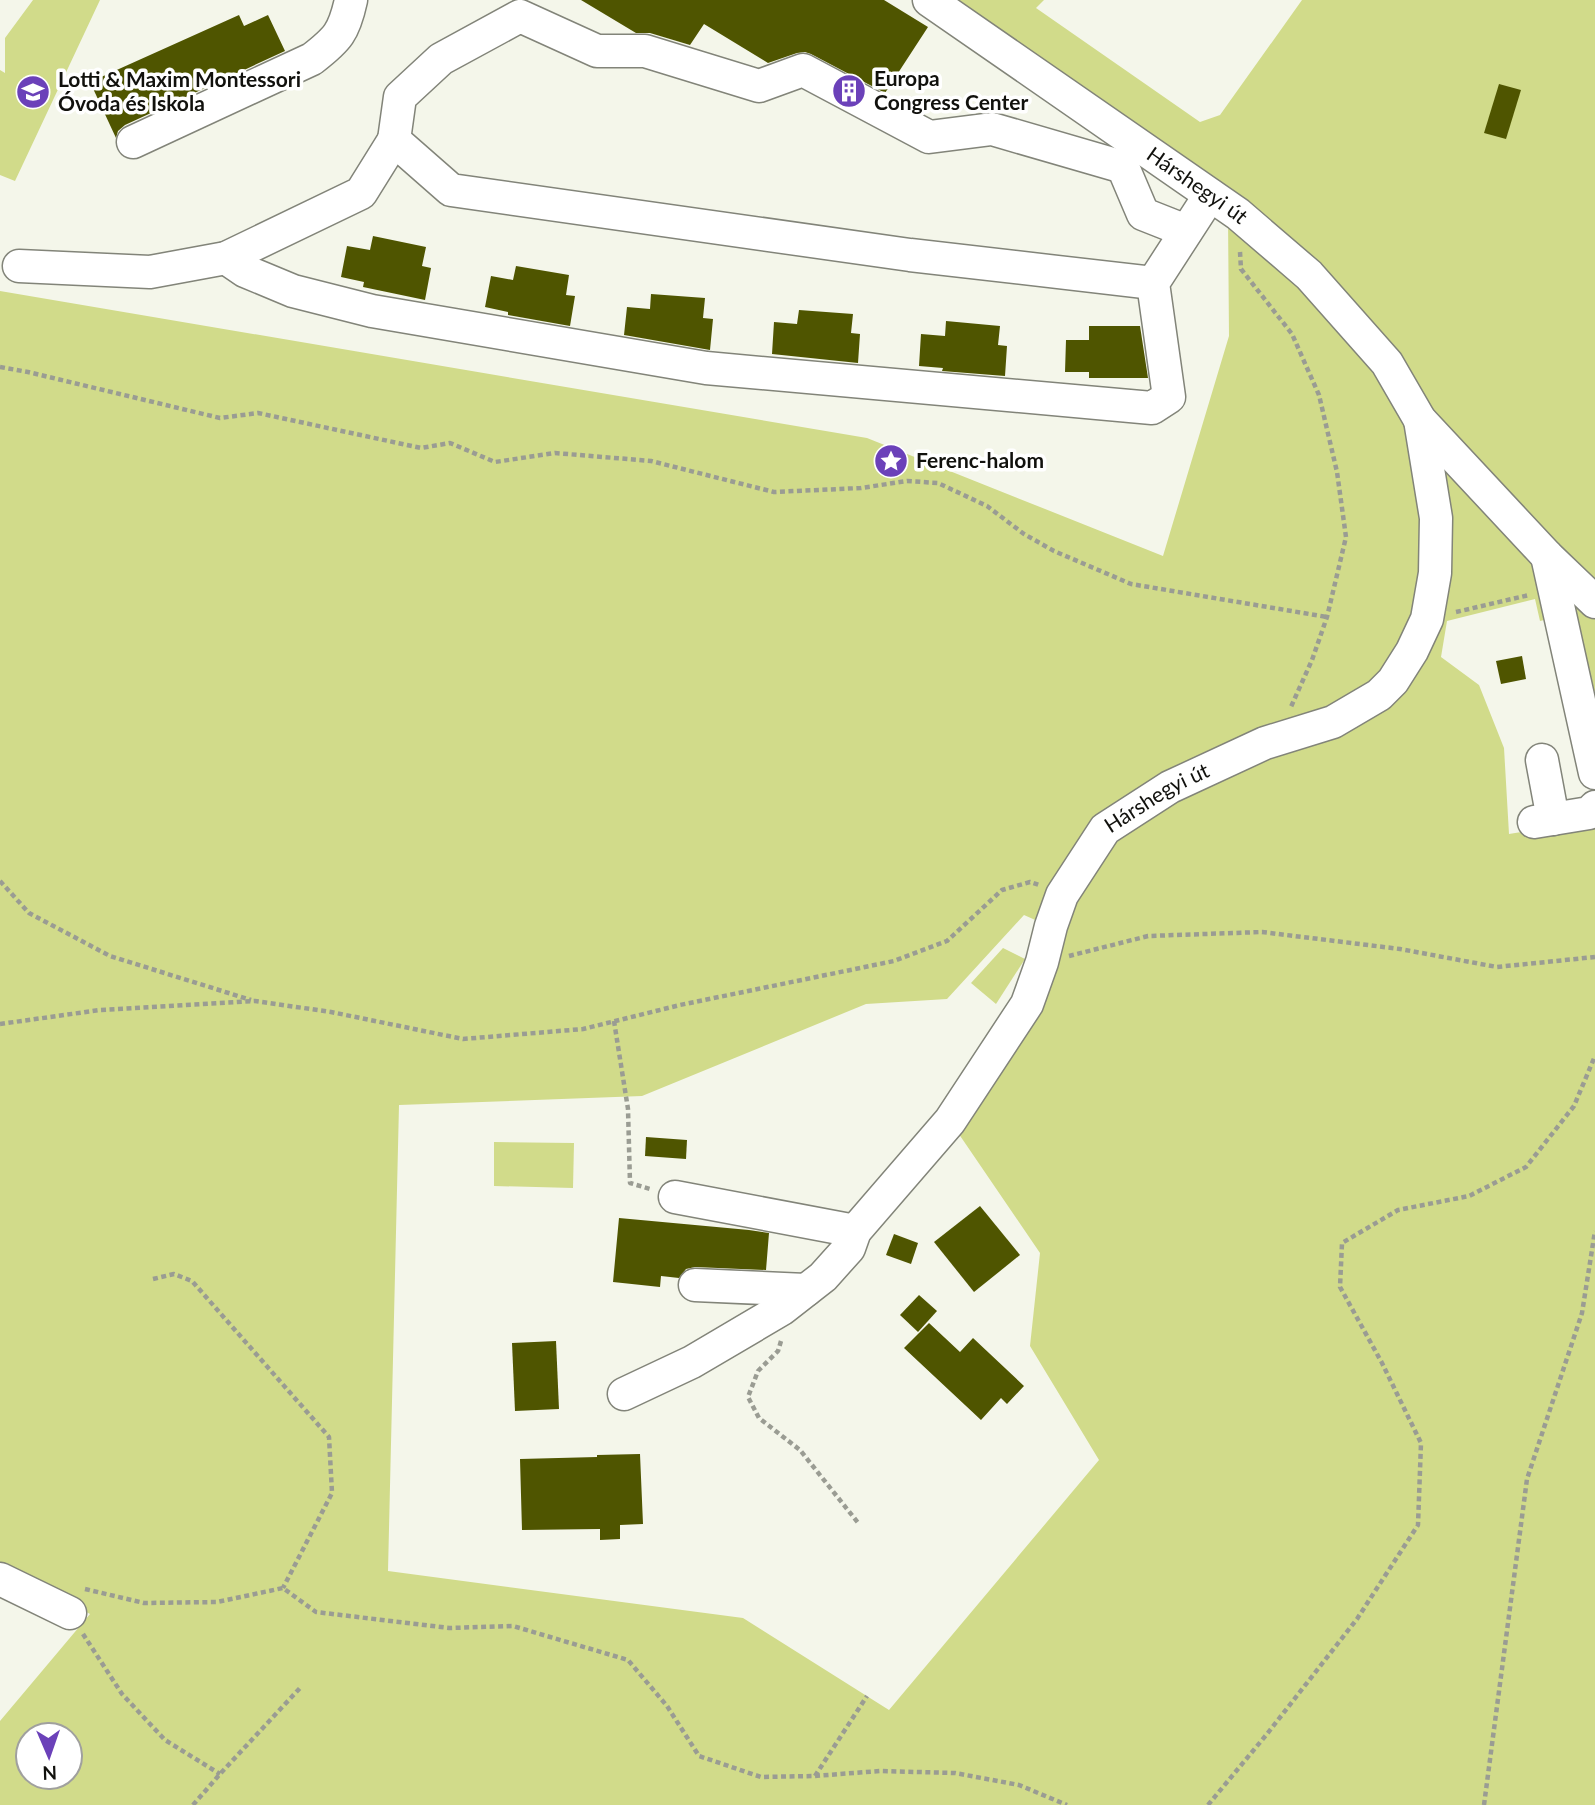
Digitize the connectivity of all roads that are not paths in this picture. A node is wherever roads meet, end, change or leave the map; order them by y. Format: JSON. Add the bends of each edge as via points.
{"nodes":[{"id":1,"x":351,"y":0,"type":"edge"},
{"id":2,"x":490,"y":0,"type":"edge"},
{"id":3,"x":929,"y":0,"type":"edge"},
{"id":4,"x":520,"y":16,"type":"junction"},
{"id":5,"x":394,"y":141,"type":"junction"},
{"id":6,"x":133,"y":142,"type":"dead end"},
{"id":7,"x":1210,"y":195,"type":"junction"},
{"id":8,"x":1186,"y":231,"type":"junction"},
{"id":9,"x":226,"y":258,"type":"junction"},
{"id":10,"x":19,"y":266,"type":"dead end"},
{"id":11,"x":1153,"y":283,"type":"junction"},
{"id":12,"x":1420,"y":420,"type":"junction"},
{"id":13,"x":1547,"y":556,"type":"junction"},
{"id":14,"x":1595,"y":602,"type":"edge"},
{"id":15,"x":1542,"y":760,"type":"dead end"},
{"id":16,"x":1595,"y":773,"type":"edge"},
{"id":17,"x":1595,"y":807,"type":"edge"},
{"id":18,"x":675,"y":1197,"type":"road end"},
{"id":19,"x":855,"y":1231,"type":"junction"},
{"id":20,"x":695,"y":1285,"type":"dead end"},
{"id":21,"x":794,"y":1300,"type":"junction"},
{"id":22,"x":624,"y":1394,"type":"dead end"},
{"id":23,"x":0,"y":1579,"type":"edge"},
{"id":24,"x":72,"y":1598,"type":"road end"}],
"edges":[{"from":1,"to":6,"type":"street","via":[[334,42],[312,59]]},
{"from":2,"to":4,"type":"street"},
{"from":3,"to":7,"type":"street","name":"Hárshegyi út"},
{"from":4,"to":5,"type":"street","via":[[441,58],[400,97]]},
{"from":4,"to":8,"type":"street","via":[[597,51],[645,51],[759,86],[803,71],[929,137],[992,129],[1123,167],[1143,214]]},
{"from":5,"to":9,"type":"street","via":[[361,193]]},
{"from":5,"to":11,"type":"street","via":[[451,190],[910,255]]},
{"from":7,"to":8,"type":"street"},
{"from":7,"to":12,"type":"street","name":"Hárshegyi út","via":[[1309,275],[1387,363]]},
{"from":8,"to":11,"type":"street"},
{"from":9,"to":10,"type":"street","via":[[150,272]]},
{"from":9,"to":11,"type":"street","via":[[245,271],[293,290],[372,311],[706,368],[1152,408],[1170,397]]},
{"from":12,"to":13,"type":"street","name":"Hárshegyi út"},
{"from":12,"to":19,"type":"street","name":"Hárshegyi út","via":[[1436,518],[1435,573],[1427,619],[1393,681],[1380,695],[1333,722],[1265,743],[1170,787],[1105,830],[1062,895],[1027,1004],[950,1121]]},
{"from":13,"to":14,"type":"street","name":"Hárshegyi út"},
{"from":13,"to":16,"type":"street"},
{"from":15,"to":17,"type":"street","via":[[1543,821],[1589,813]]},
{"from":18,"to":19,"type":"street"},
{"from":19,"to":21,"type":"street","name":"Hárshegyi út","via":[[849,1248]]},
{"from":20,"to":21,"type":"street"},
{"from":21,"to":22,"type":"street","name":"Hárshegyi út","via":[[692,1362]]},
{"from":23,"to":24,"type":"street"}]}
